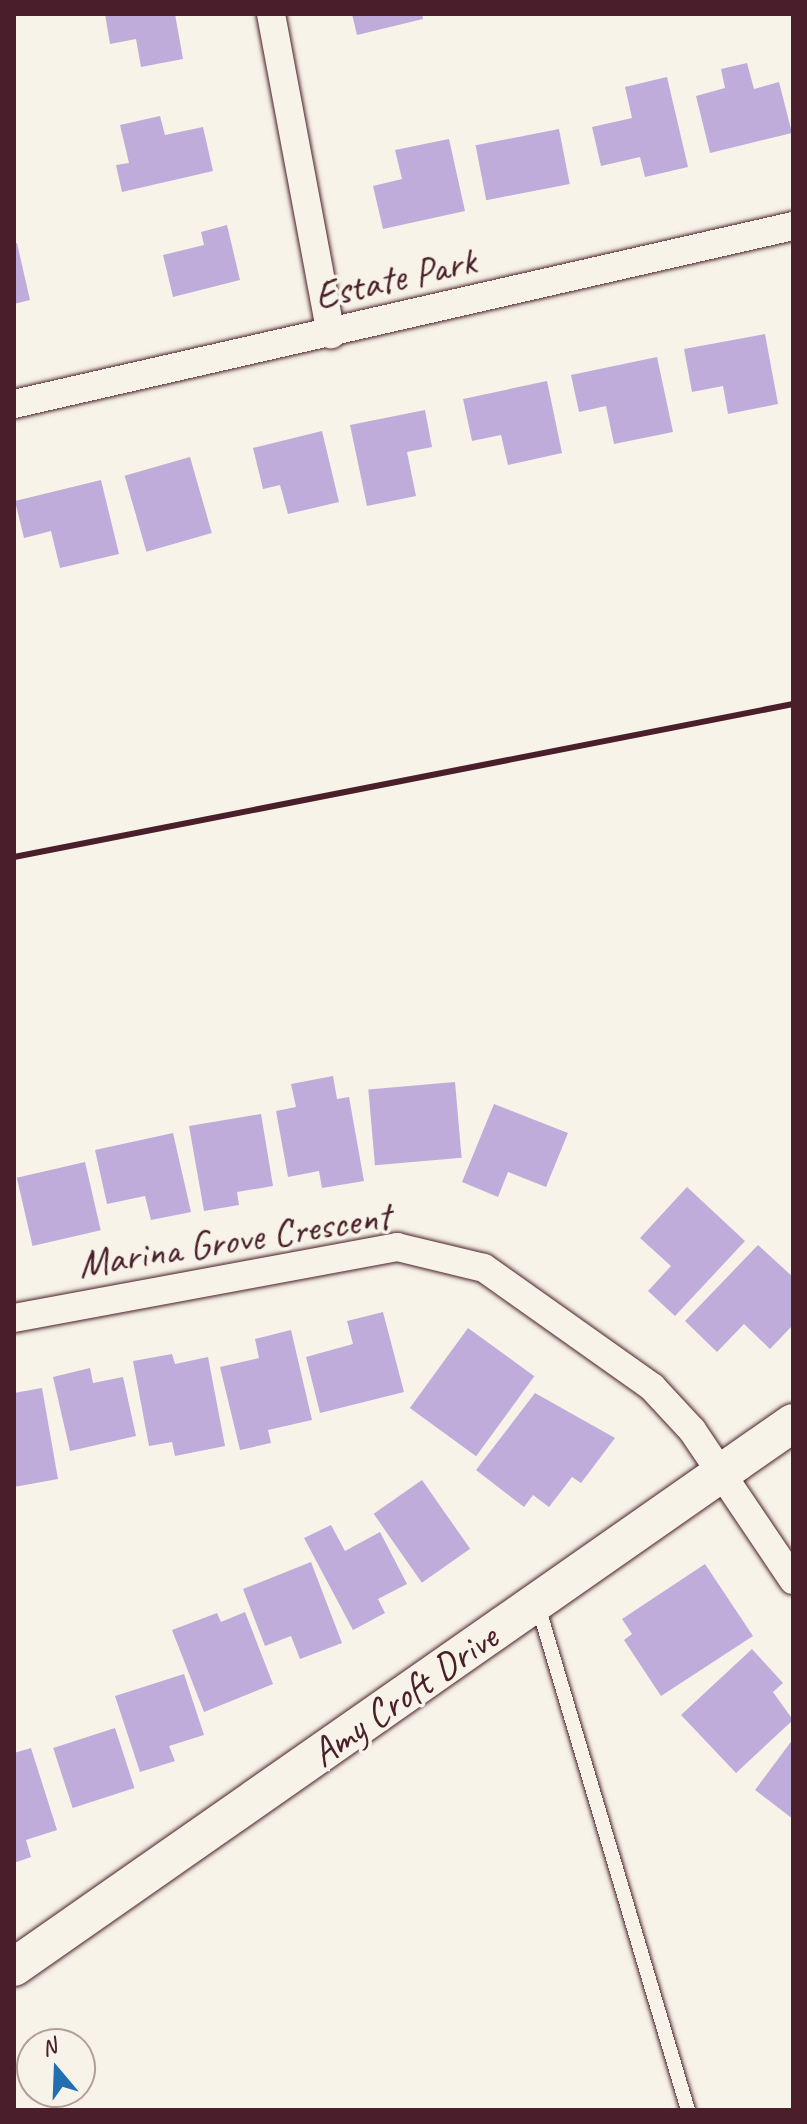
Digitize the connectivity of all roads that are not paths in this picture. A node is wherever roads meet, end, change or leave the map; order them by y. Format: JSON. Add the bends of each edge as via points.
{"nodes":[{"id":1,"x":271,"y":14,"type":"edge"},
{"id":2,"x":793,"y":226,"type":"edge"},
{"id":3,"x":331,"y":334,"type":"junction"},
{"id":4,"x":14,"y":404,"type":"edge"},
{"id":5,"x":14,"y":1318,"type":"edge"},
{"id":6,"x":793,"y":1423,"type":"edge"},
{"id":7,"x":722,"y":1473,"type":"junction"},
{"id":8,"x":793,"y":1580,"type":"edge"},
{"id":9,"x":537,"y":1602,"type":"junction"},
{"id":10,"x":14,"y":1967,"type":"edge"},
{"id":11,"x":688,"y":2110,"type":"edge"}],
"edges":[{"from":1,"to":3,"type":"street"},
{"from":2,"to":3,"type":"street","name":"Estate Park"},
{"from":3,"to":4,"type":"street","name":"Estate Park"},
{"from":5,"to":7,"type":"street","name":"Marina Grove Crescent","via":[[349,1253],[397,1247],[444,1256],[528,1292],[617,1357],[683,1419]]},
{"from":6,"to":7,"type":"street","name":"Amy Croft Drive"},
{"from":7,"to":8,"type":"street","name":"Marina Grove Crescent"},
{"from":7,"to":9,"type":"street","name":"Amy Croft Drive"},
{"from":9,"to":10,"type":"street","name":"Amy Croft Drive"},
{"from":9,"to":11,"type":"lane"}]}
